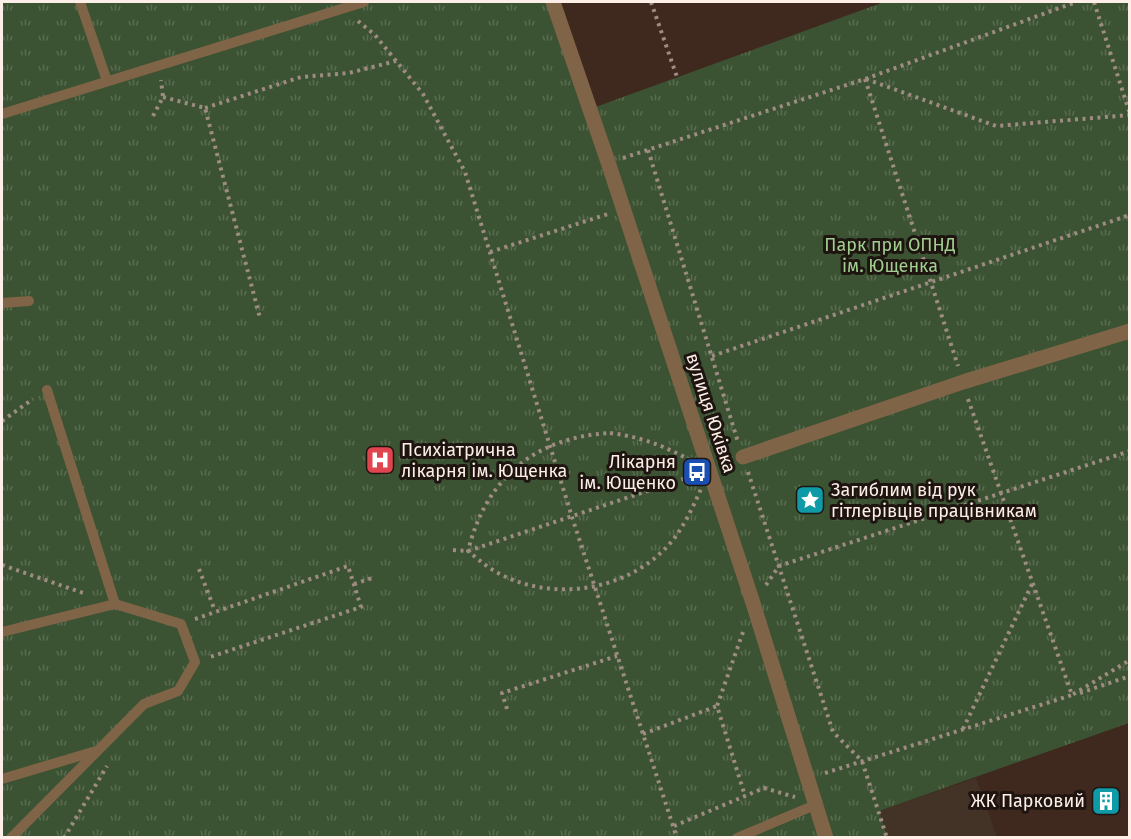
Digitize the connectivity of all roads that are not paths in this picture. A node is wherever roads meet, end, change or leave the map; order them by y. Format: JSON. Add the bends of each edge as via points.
{"nodes":[{"id":1,"x":80,"y":2,"type":"edge"},
{"id":2,"x":364,"y":2,"type":"edge"},
{"id":3,"x":553,"y":2,"type":"edge"},
{"id":4,"x":107,"y":81,"type":"junction"},
{"id":5,"x":2,"y":114,"type":"edge"},
{"id":6,"x":29,"y":301,"type":"dead end"},
{"id":7,"x":2,"y":303,"type":"edge"},
{"id":8,"x":1130,"y":332,"type":"edge"},
{"id":9,"x":47,"y":390,"type":"road end"},
{"id":10,"x":743,"y":457,"type":"road end"},
{"id":11,"x":115,"y":604,"type":"junction"},
{"id":12,"x":2,"y":632,"type":"edge"},
{"id":13,"x":99,"y":750,"type":"junction"},
{"id":14,"x":2,"y":778,"type":"edge"},
{"id":15,"x":815,"y":805,"type":"junction"},
{"id":16,"x":11,"y":837,"type":"edge"},
{"id":17,"x":737,"y":837,"type":"edge"},
{"id":18,"x":826,"y":837,"type":"edge"}],
"edges":[{"from":1,"to":4,"type":"lane"},
{"from":2,"to":4,"type":"lane"},
{"from":3,"to":15,"type":"street","name":"вулиця Юківка","via":[[753,603]]},
{"from":4,"to":5,"type":"lane"},
{"from":6,"to":7,"type":"lane"},
{"from":8,"to":10,"type":"street","via":[[963,382]]},
{"from":9,"to":11,"type":"lane"},
{"from":11,"to":12,"type":"lane"},
{"from":11,"to":13,"type":"lane","via":[[181,624],[195,662],[178,691],[144,704]]},
{"from":13,"to":14,"type":"lane"},
{"from":13,"to":16,"type":"lane"},
{"from":15,"to":17,"type":"lane"},
{"from":15,"to":18,"type":"street","name":"вулиця Юківка"}]}
